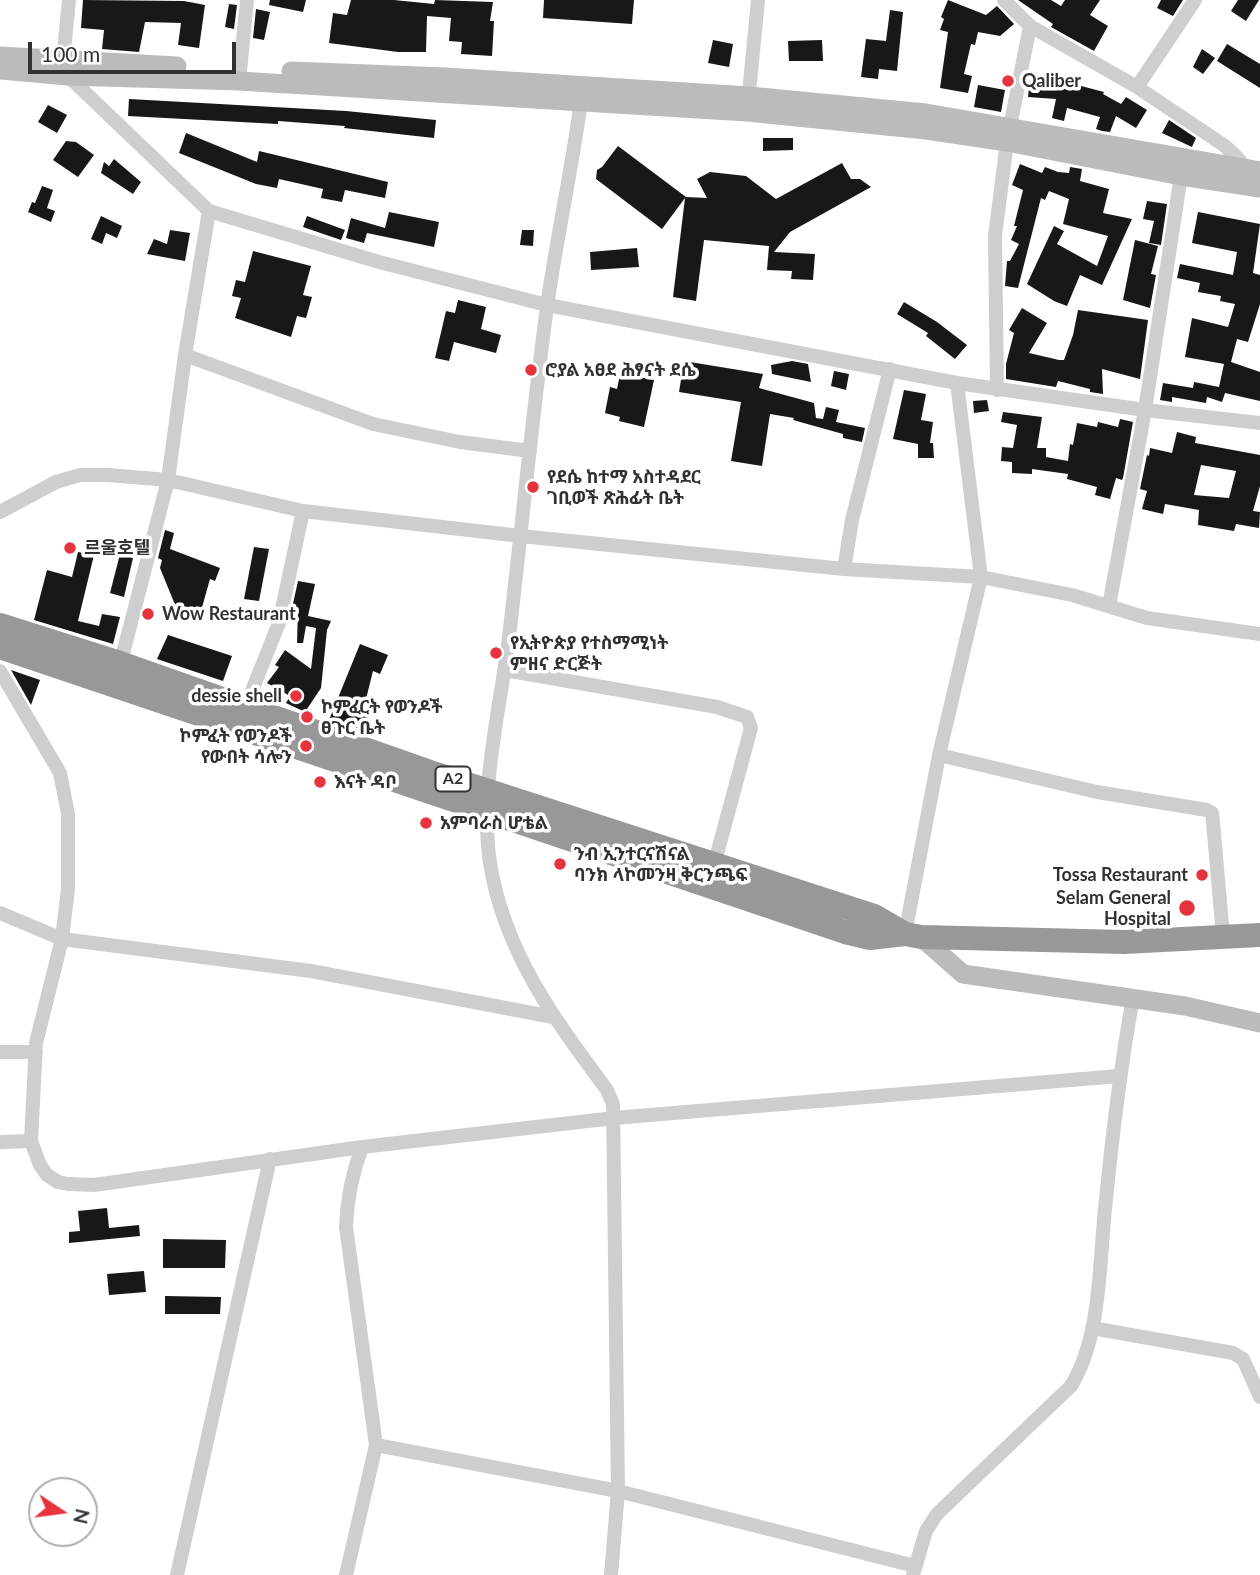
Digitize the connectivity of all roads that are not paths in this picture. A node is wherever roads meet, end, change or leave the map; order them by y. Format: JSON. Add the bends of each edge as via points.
{"nodes":[{"id":1,"x":69,"y":0,"type":"edge"},
{"id":2,"x":247,"y":0,"type":"edge"},
{"id":3,"x":758,"y":0,"type":"edge"},
{"id":4,"x":1004,"y":0,"type":"edge"},
{"id":5,"x":1195,"y":0,"type":"edge"},
{"id":6,"x":1030,"y":26,"type":"junction"},
{"id":7,"x":0,"y":56,"type":"edge"},
{"id":8,"x":66,"y":68,"type":"junction"},
{"id":9,"x":0,"y":70,"type":"edge"},
{"id":10,"x":239,"y":75,"type":"junction"},
{"id":11,"x":1137,"y":87,"type":"junction"},
{"id":12,"x":581,"y":94,"type":"junction"},
{"id":13,"x":748,"y":104,"type":"junction"},
{"id":14,"x":1009,"y":135,"type":"junction"},
{"id":15,"x":1098,"y":151,"type":"junction"},
{"id":16,"x":1181,"y":176,"type":"junction"},
{"id":17,"x":1252,"y":178,"type":"edge"},
{"id":18,"x":209,"y":211,"type":"junction"},
{"id":19,"x":547,"y":305,"type":"junction"},
{"id":20,"x":185,"y":355,"type":"junction"},
{"id":21,"x":890,"y":369,"type":"junction"},
{"id":22,"x":957,"y":383,"type":"junction"},
{"id":23,"x":997,"y":390,"type":"junction"},
{"id":24,"x":1145,"y":410,"type":"junction"},
{"id":25,"x":1260,"y":423,"type":"edge"},
{"id":26,"x":530,"y":451,"type":"junction"},
{"id":27,"x":168,"y":480,"type":"junction"},
{"id":28,"x":303,"y":511,"type":"junction"},
{"id":29,"x":0,"y":512,"type":"edge"},
{"id":30,"x":521,"y":536,"type":"junction"},
{"id":31,"x":844,"y":569,"type":"junction"},
{"id":32,"x":981,"y":577,"type":"junction"},
{"id":33,"x":1109,"y":606,"type":"junction"},
{"id":34,"x":0,"y":625,"type":"edge"},
{"id":35,"x":1260,"y":634,"type":"edge"},
{"id":36,"x":0,"y":647,"type":"edge"},
{"id":37,"x":505,"y":670,"type":"junction"},
{"id":38,"x":0,"y":671,"type":"edge"},
{"id":39,"x":117,"y":674,"type":"junction"},
{"id":40,"x":242,"y":717,"type":"junction"},
{"id":41,"x":939,"y":755,"type":"junction"},
{"id":42,"x":487,"y":799,"type":"junction"},
{"id":43,"x":712,"y":875,"type":"junction"},
{"id":44,"x":0,"y":913,"type":"edge"},
{"id":45,"x":913,"y":935,"type":"junction"},
{"id":46,"x":1260,"y":935,"type":"edge"},
{"id":47,"x":1223,"y":936,"type":"junction"},
{"id":48,"x":62,"y":939,"type":"junction"},
{"id":49,"x":1133,"y":998,"type":"junction"},
{"id":50,"x":553,"y":1017,"type":"junction"},
{"id":51,"x":1260,"y":1023,"type":"edge"},
{"id":52,"x":0,"y":1052,"type":"edge"},
{"id":53,"x":36,"y":1052,"type":"junction"},
{"id":54,"x":1119,"y":1076,"type":"junction"},
{"id":55,"x":614,"y":1118,"type":"junction"},
{"id":56,"x":0,"y":1142,"type":"edge"},
{"id":57,"x":31,"y":1142,"type":"junction"},
{"id":58,"x":362,"y":1147,"type":"junction"},
{"id":59,"x":270,"y":1159,"type":"junction"},
{"id":60,"x":1092,"y":1328,"type":"junction"},
{"id":61,"x":1260,"y":1397,"type":"edge"},
{"id":62,"x":376,"y":1445,"type":"junction"},
{"id":63,"x":618,"y":1491,"type":"junction"},
{"id":64,"x":914,"y":1570,"type":"edge"},
{"id":65,"x":177,"y":1575,"type":"edge"},
{"id":66,"x":346,"y":1575,"type":"edge"},
{"id":67,"x":611,"y":1575,"type":"edge"}],
"edges":[{"from":1,"to":8,"type":"street"},
{"from":2,"to":10,"type":"street"},
{"from":3,"to":13,"type":"street"},
{"from":4,"to":6,"type":"street"},
{"from":5,"to":11,"type":"street"},
{"from":6,"to":11,"type":"street"},
{"from":6,"to":14,"type":"street"},
{"from":7,"to":8,"type":"street"},
{"from":8,"to":9,"type":"street"},
{"from":8,"to":10,"type":"street"},
{"from":8,"to":18,"type":"street"},
{"from":10,"to":12,"type":"street"},
{"from":11,"to":17,"type":"street","via":[[1225,146]]},
{"from":12,"to":13,"type":"street"},
{"from":12,"to":19,"type":"street"},
{"from":13,"to":14,"type":"street","via":[[926,130]]},
{"from":14,"to":15,"type":"street"},
{"from":14,"to":23,"type":"street","via":[[995,236]]},
{"from":15,"to":16,"type":"street"},
{"from":15,"to":17,"type":"street"},
{"from":16,"to":17,"type":"street"},
{"from":16,"to":24,"type":"street"},
{"from":18,"to":19,"type":"street","via":[[379,262]]},
{"from":18,"to":20,"type":"street"},
{"from":19,"to":21,"type":"street"},
{"from":19,"to":26,"type":"street"},
{"from":20,"to":26,"type":"street","via":[[373,424]]},
{"from":20,"to":27,"type":"street"},
{"from":21,"to":22,"type":"street"},
{"from":21,"to":31,"type":"street"},
{"from":22,"to":23,"type":"street"},
{"from":22,"to":32,"type":"street"},
{"from":23,"to":24,"type":"street"},
{"from":24,"to":25,"type":"street"},
{"from":24,"to":33,"type":"street"},
{"from":26,"to":30,"type":"street"},
{"from":27,"to":28,"type":"street"},
{"from":27,"to":29,"type":"street","via":[[80,475],[56,482]]},
{"from":27,"to":39,"type":"street"},
{"from":28,"to":30,"type":"street"},
{"from":28,"to":40,"type":"street","via":[[279,623]]},
{"from":30,"to":31,"type":"street"},
{"from":30,"to":37,"type":"street"},
{"from":31,"to":32,"type":"street"},
{"from":32,"to":33,"type":"street"},
{"from":32,"to":41,"type":"street"},
{"from":33,"to":35,"type":"street","via":[[1147,618]]},
{"from":34,"to":39,"type":"highway","number":"A2"},
{"from":36,"to":39,"type":"highway","number":"A2"},
{"from":37,"to":42,"type":"street"},
{"from":37,"to":43,"type":"street","via":[[716,707],[747,717],[751,728]]},
{"from":38,"to":48,"type":"street","via":[[60,773],[68,814],[68,889]]},
{"from":39,"to":40,"type":"highway","number":"A2"},
{"from":40,"to":42,"type":"highway","number":"A2"},
{"from":41,"to":45,"type":"street"},
{"from":41,"to":47,"type":"street","via":[[1212,813]]},
{"from":42,"to":43,"type":"highway","number":"A2"},
{"from":42,"to":50,"type":"street","via":[[490,863],[499,900],[519,958]]},
{"from":43,"to":45,"type":"highway","number":"A2","via":[[870,938]]},
{"from":44,"to":48,"type":"street"},
{"from":45,"to":47,"type":"highway","number":"A2","via":[[1124,942]]},
{"from":45,"to":49,"type":"street","via":[[963,974]]},
{"from":46,"to":47,"type":"highway","number":"A2"},
{"from":48,"to":50,"type":"street","via":[[311,971]]},
{"from":48,"to":53,"type":"street"},
{"from":49,"to":51,"type":"street"},
{"from":49,"to":54,"type":"street"},
{"from":50,"to":55,"type":"street","via":[[607,1090]]},
{"from":52,"to":53,"type":"street"},
{"from":53,"to":57,"type":"street"},
{"from":54,"to":55,"type":"street"},
{"from":54,"to":60,"type":"street"},
{"from":55,"to":58,"type":"street"},
{"from":55,"to":63,"type":"street"},
{"from":56,"to":57,"type":"street"},
{"from":57,"to":59,"type":"street","via":[[47,1175],[68,1184],[94,1185]]},
{"from":58,"to":59,"type":"street"},
{"from":58,"to":62,"type":"street","via":[[347,1200],[346,1227]]},
{"from":59,"to":65,"type":"street"},
{"from":60,"to":61,"type":"street","via":[[1233,1353],[1243,1359]]},
{"from":60,"to":64,"type":"street","via":[[1086,1355],[1071,1386],[937,1514],[926,1531]]},
{"from":62,"to":63,"type":"street"},
{"from":62,"to":66,"type":"street"},
{"from":63,"to":64,"type":"street"},
{"from":63,"to":67,"type":"street"}]}
